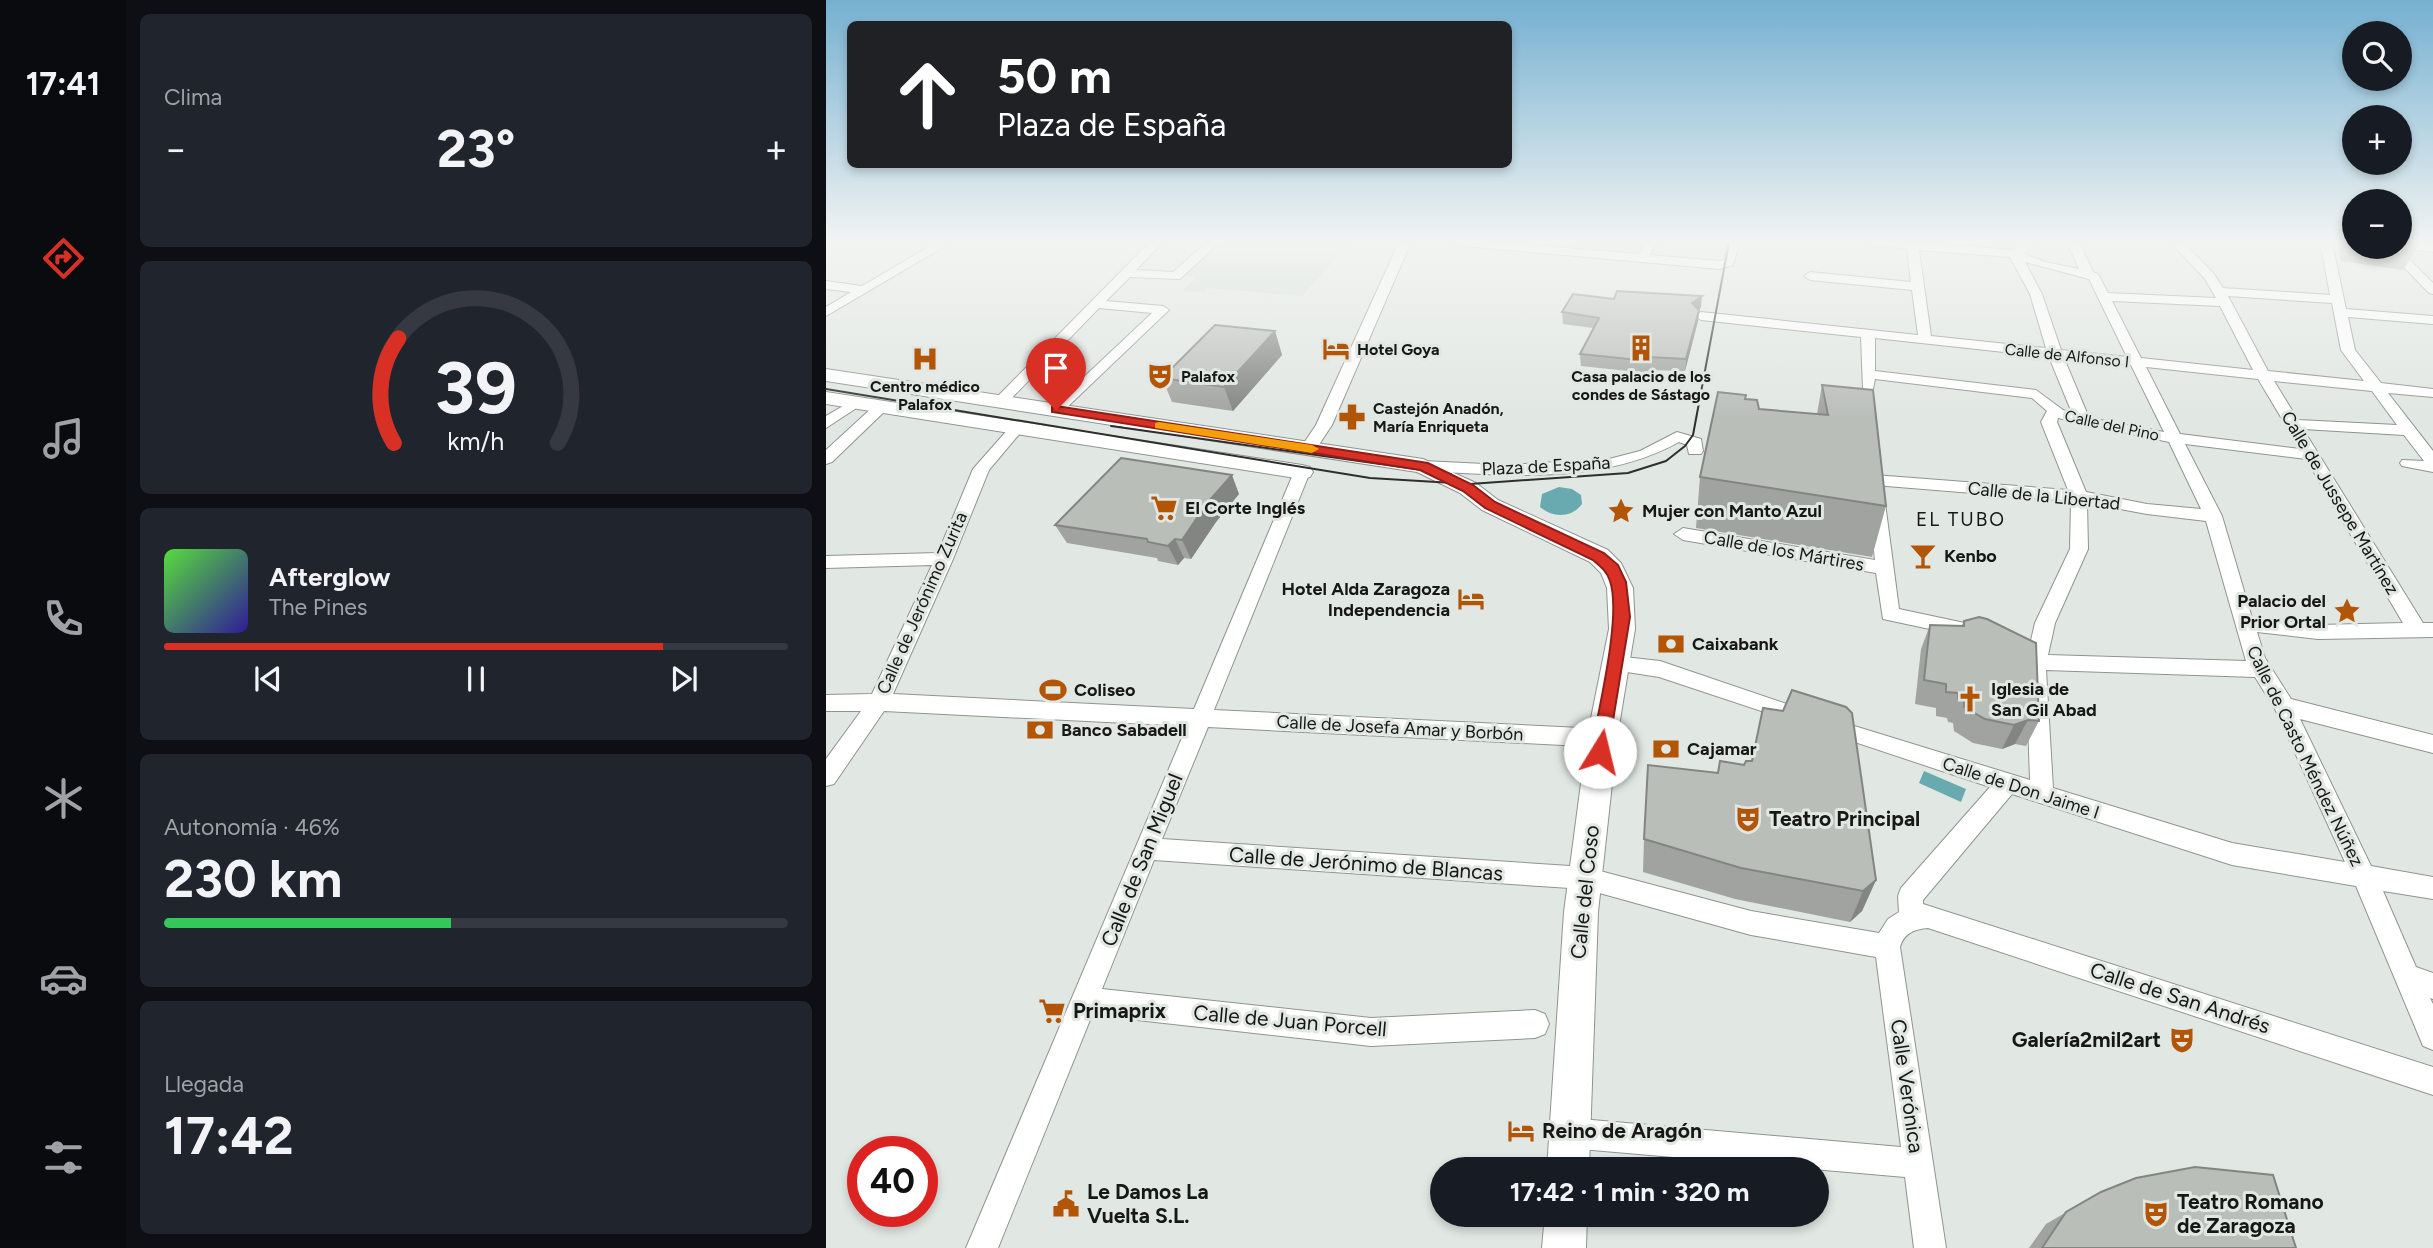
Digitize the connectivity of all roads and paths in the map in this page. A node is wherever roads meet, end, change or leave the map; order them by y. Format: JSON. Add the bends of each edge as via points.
{"nodes":[{"id":1,"x":846,"y":300,"type":"edge"},
{"id":2,"x":1100,"y":300,"type":"edge"},
{"id":3,"x":1379,"y":300,"type":"edge"},
{"id":4,"x":1920,"y":300,"type":"edge"},
{"id":5,"x":2038,"y":300,"type":"edge"},
{"id":6,"x":2106,"y":300,"type":"edge"},
{"id":7,"x":2223,"y":300,"type":"edge"},
{"id":8,"x":2268,"y":300,"type":"edge"},
{"id":9,"x":2337,"y":300,"type":"edge"},
{"id":10,"x":1096,"y":304,"type":"junction"},
{"id":11,"x":2338,"y":305,"type":"junction"},
{"id":12,"x":826,"y":312,"type":"edge"},
{"id":13,"x":1701,"y":316,"type":"edge"},
{"id":14,"x":2433,"y":320,"type":"edge"},
{"id":15,"x":1868,"y":334,"type":"junction"},
{"id":16,"x":1925,"y":340,"type":"junction"},
{"id":17,"x":2055,"y":354,"type":"junction"},
{"id":18,"x":2135,"y":362,"type":"junction"},
{"id":19,"x":1868,"y":374,"type":"junction"},
{"id":20,"x":826,"y":375,"type":"edge"},
{"id":21,"x":2263,"y":375,"type":"junction"},
{"id":22,"x":2373,"y":386,"type":"junction"},
{"id":23,"x":2433,"y":393,"type":"edge"},
{"id":24,"x":826,"y":398,"type":"edge"},
{"id":25,"x":1869,"y":398,"type":"edge"},
{"id":26,"x":1001,"y":401,"type":"junction"},
{"id":27,"x":850,"y":406,"type":"dead end"},
{"id":28,"x":880,"y":408,"type":"junction"},
{"id":29,"x":1056,"y":410,"type":"junction"},
{"id":30,"x":2054,"y":411,"type":"junction"},
{"id":31,"x":2083,"y":421,"type":"junction"},
{"id":32,"x":826,"y":423,"type":"edge"},
{"id":33,"x":2292,"y":424,"type":"junction"},
{"id":34,"x":1016,"y":429,"type":"junction"},
{"id":35,"x":2406,"y":430,"type":"junction"},
{"id":36,"x":2172,"y":438,"type":"junction"},
{"id":37,"x":1308,"y":449,"type":"junction"},
{"id":38,"x":1695,"y":451,"type":"dead end"},
{"id":39,"x":2309,"y":454,"type":"junction"},
{"id":40,"x":826,"y":459,"type":"edge"},
{"id":41,"x":2408,"y":463,"type":"dead end"},
{"id":42,"x":2433,"y":464,"type":"edge"},
{"id":43,"x":1423,"y":466,"type":"junction"},
{"id":44,"x":1302,"y":472,"type":"joint"},
{"id":45,"x":2079,"y":496,"type":"junction"},
{"id":46,"x":2213,"y":516,"type":"junction"},
{"id":47,"x":1684,"y":534,"type":"dead end"},
{"id":48,"x":944,"y":559,"type":"junction"},
{"id":49,"x":826,"y":562,"type":"edge"},
{"id":50,"x":1885,"y":568,"type":"junction"},
{"id":51,"x":1622,"y":617,"type":"joint"},
{"id":52,"x":2245,"y":624,"type":"junction"},
{"id":53,"x":2425,"y":630,"type":"edge"},
{"id":54,"x":1984,"y":635,"type":"edge"},
{"id":55,"x":2017,"y":648,"type":"edge"},
{"id":56,"x":2036,"y":662,"type":"junction"},
{"id":57,"x":1615,"y":664,"type":"junction"},
{"id":58,"x":2260,"y":669,"type":"junction"},
{"id":59,"x":879,"y":702,"type":"junction"},
{"id":60,"x":826,"y":703,"type":"edge"},
{"id":61,"x":2284,"y":706,"type":"junction"},
{"id":62,"x":1199,"y":719,"type":"junction"},
{"id":63,"x":1602,"y":738,"type":"junction"},
{"id":64,"x":2433,"y":744,"type":"edge"},
{"id":65,"x":826,"y":777,"type":"edge"},
{"id":66,"x":2007,"y":784,"type":"junction"},
{"id":67,"x":2042,"y":796,"type":"junction"},
{"id":68,"x":1147,"y":849,"type":"junction"},
{"id":69,"x":1586,"y":878,"type":"junction"},
{"id":70,"x":2364,"y":878,"type":"junction"},
{"id":71,"x":2433,"y":888,"type":"edge"},
{"id":72,"x":1906,"y":927,"type":"junction"},
{"id":73,"x":2421,"y":982,"type":"edge"},
{"id":74,"x":1086,"y":1001,"type":"junction"},
{"id":75,"x":1535,"y":1024,"type":"dead end"},
{"id":76,"x":2433,"y":1035,"type":"edge"},
{"id":77,"x":2433,"y":1081,"type":"edge"},
{"id":78,"x":1568,"y":1151,"type":"edge"},
{"id":79,"x":1918,"y":1163,"type":"junction"},
{"id":80,"x":1565,"y":1227,"type":"edge"},
{"id":81,"x":982,"y":1248,"type":"edge"},
{"id":82,"x":1564,"y":1248,"type":"edge"},
{"id":83,"x":1930,"y":1248,"type":"edge"}],
"edges":[{"from":1,"to":12,"type":"street"},
{"from":2,"to":10,"type":"street"},
{"from":3,"to":37,"type":"street","via":[[1324,425]]},
{"from":4,"to":16,"type":"street"},
{"from":5,"to":17,"type":"street"},
{"from":6,"to":18,"type":"street","name":"Calle de Casto Méndez Núñez"},
{"from":7,"to":21,"type":"street"},
{"from":8,"to":11,"type":"street"},
{"from":9,"to":11,"type":"street"},
{"from":10,"to":26,"type":"street"},
{"from":10,"to":29,"type":"street","via":[[1163,310]]},
{"from":11,"to":14,"type":"street"},
{"from":11,"to":22,"type":"street","via":[[2348,349]]},
{"from":13,"to":15,"type":"street","name":"Calle de Alfonso I"},
{"from":15,"to":16,"type":"street","name":"Calle de Alfonso I"},
{"from":15,"to":19,"type":"street"},
{"from":16,"to":17,"type":"street","name":"Calle de Alfonso I"},
{"from":17,"to":18,"type":"street","name":"Calle de Alfonso I"},
{"from":17,"to":31,"type":"street"},
{"from":18,"to":21,"type":"street","name":"Calle de Alfonso I"},
{"from":18,"to":36,"type":"street","name":"Calle de Casto Méndez Núñez"},
{"from":19,"to":25,"type":"street"},
{"from":19,"to":30,"type":"street","name":"Calle del Pino","via":[[2036,394]]},
{"from":20,"to":26,"type":"street","name":"Plaza de España"},
{"from":21,"to":22,"type":"street","name":"Calle de Alfonso I"},
{"from":21,"to":33,"type":"street","name":"Calle de Jussepe Martínez"},
{"from":22,"to":23,"type":"street","name":"Calle de Alfonso I"},
{"from":22,"to":35,"type":"street"},
{"from":24,"to":28,"type":"street"},
{"from":26,"to":29,"type":"street","name":"Plaza de España"},
{"from":27,"to":32,"type":"street"},
{"from":28,"to":34,"type":"street"},
{"from":28,"to":40,"type":"street"},
{"from":29,"to":37,"type":"street","name":"Plaza de España"},
{"from":30,"to":31,"type":"street","name":"Calle del Pino"},
{"from":30,"to":45,"type":"street","via":[[2049,422]]},
{"from":31,"to":36,"type":"street","name":"Calle del Pino"},
{"from":33,"to":35,"type":"street"},
{"from":33,"to":39,"type":"street","name":"Calle de Jussepe Martínez"},
{"from":34,"to":44,"type":"street"},
{"from":34,"to":48,"type":"street","name":"Calle de Jerónimo Zurita","via":[[981,469]]},
{"from":35,"to":42,"type":"street"},
{"from":36,"to":39,"type":"street","name":"Calle del Pino"},
{"from":36,"to":46,"type":"street","name":"Calle de Casto Méndez Núñez"},
{"from":37,"to":43,"type":"street","name":"Plaza de España"},
{"from":38,"to":43,"type":"street","name":"Plaza de España","via":[[1695,442],[1676,437],[1646,454],[1599,465],[1505,470]]},
{"from":39,"to":53,"type":"street","name":"Calle de Jussepe Martínez"},
{"from":41,"to":42,"type":"street"},
{"from":43,"to":51,"type":"street","name":"Plaza de España","via":[[1468,488],[1490,505],[1607,562],[1619,582]]},
{"from":44,"to":62,"type":"street","name":"Calle de San Miguel"},
{"from":45,"to":46,"type":"street","name":"Calle de la Libertad"},
{"from":45,"to":50,"type":"street","name":"Calle de la Libertad","via":[[1874,474]]},
{"from":45,"to":56,"type":"street","via":[[2079,549],[2045,623]]},
{"from":46,"to":52,"type":"street","name":"Calle de Casto Méndez Núñez"},
{"from":47,"to":50,"type":"street","name":"Calle de los Mártires"},
{"from":48,"to":49,"type":"street"},
{"from":48,"to":59,"type":"street","name":"Calle de Jerónimo Zurita"},
{"from":50,"to":54,"type":"street","via":[[1890,614]]},
{"from":51,"to":57,"type":"street","name":"Calle del Coso"},
{"from":52,"to":53,"type":"street","via":[[2318,632]]},
{"from":52,"to":58,"type":"street","name":"Calle de Casto Méndez Núñez"},
{"from":55,"to":56,"type":"street"},
{"from":56,"to":58,"type":"street"},
{"from":56,"to":67,"type":"street"},
{"from":57,"to":63,"type":"street","name":"Calle del Coso"},
{"from":57,"to":66,"type":"street","name":"Calle de Don Jaime I","via":[[1660,669]]},
{"from":58,"to":61,"type":"street","name":"Calle de Casto Méndez Núñez"},
{"from":59,"to":60,"type":"street","name":"Calle de Josefa Amar y Borbón"},
{"from":59,"to":62,"type":"street","name":"Calle de Josefa Amar y Borbón"},
{"from":59,"to":65,"type":"street","name":"Calle de Jerónimo Zurita"},
{"from":61,"to":64,"type":"street"},
{"from":61,"to":70,"type":"street","name":"Calle de Casto Méndez Núñez"},
{"from":62,"to":63,"type":"street","name":"Calle de Josefa Amar y Borbón"},
{"from":62,"to":68,"type":"street","name":"Calle de San Miguel"},
{"from":63,"to":69,"type":"street","name":"Calle del Coso"},
{"from":66,"to":67,"type":"street","name":"Calle de Don Jaime I"},
{"from":66,"to":72,"type":"street","via":[[1910,896]]},
{"from":67,"to":70,"type":"street","name":"Calle de Don Jaime I","via":[[2232,854]]},
{"from":68,"to":69,"type":"street","name":"Calle de Jerónimo de Blancas"},
{"from":68,"to":74,"type":"street","name":"Calle de San Miguel"},
{"from":69,"to":72,"type":"street","name":"Calle de Jerónimo de Blancas","via":[[1751,923]]},
{"from":69,"to":78,"type":"street","name":"Calle del Coso","via":[[1576,971]]},
{"from":70,"to":71,"type":"street","name":"Calle de Don Jaime I"},
{"from":70,"to":73,"type":"street","name":"Calle de Casto Méndez Núñez"},
{"from":72,"to":77,"type":"street","name":"Calle de San Andrés"},
{"from":72,"to":79,"type":"street","name":"Calle Verónica"},
{"from":73,"to":76,"type":"street","name":"Calle de Casto Méndez Núñez"},
{"from":74,"to":75,"type":"street","name":"Calle de Juan Porcell","via":[[1371,1032]]},
{"from":74,"to":81,"type":"street","name":"Calle de San Miguel"},
{"from":78,"to":79,"type":"street"},
{"from":79,"to":83,"type":"street","name":"Calle Verónica"},
{"from":80,"to":82,"type":"street"}]}
